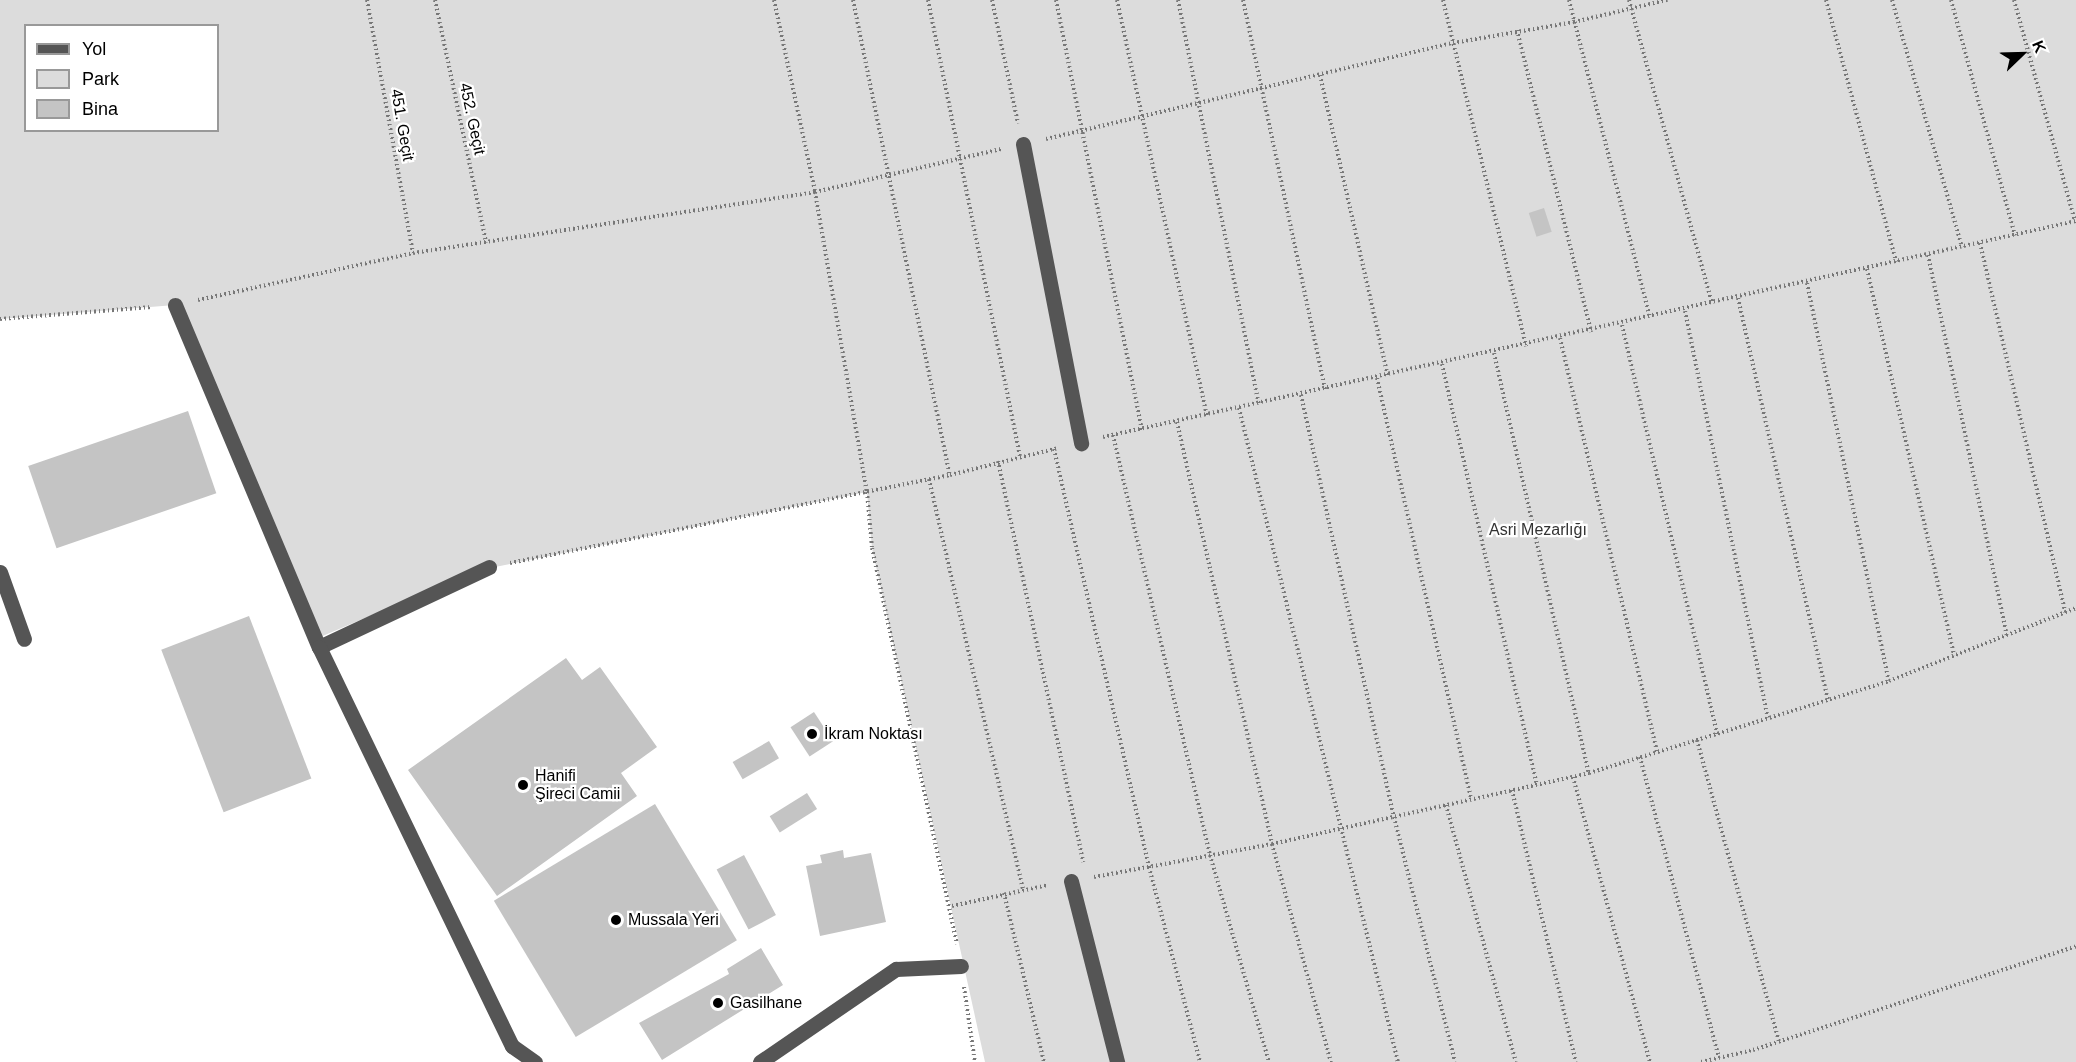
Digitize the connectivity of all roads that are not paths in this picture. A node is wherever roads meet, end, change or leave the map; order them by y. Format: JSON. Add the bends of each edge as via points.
{"nodes":[{"id":1,"x":1023,"y":144,"type":"road end"},
{"id":2,"x":175,"y":305,"type":"road end"},
{"id":3,"x":1081,"y":443,"type":"road end"},
{"id":4,"x":489,"y":567,"type":"road end"},
{"id":5,"x":0,"y":572,"type":"edge"},
{"id":6,"x":24,"y":639,"type":"dead end"},
{"id":7,"x":319,"y":647,"type":"junction"},
{"id":8,"x":1079,"y":879,"type":"road end"},
{"id":9,"x":961,"y":966,"type":"road end"},
{"id":10,"x":535,"y":1062,"type":"edge"},
{"id":11,"x":760,"y":1062,"type":"edge"},
{"id":12,"x":1117,"y":1062,"type":"edge"}],
"edges":[{"from":1,"to":3,"type":"street"},
{"from":2,"to":7,"type":"street"},
{"from":4,"to":7,"type":"street"},
{"from":5,"to":6,"type":"street"},
{"from":7,"to":10,"type":"street","via":[[512,1046]]},
{"from":8,"to":12,"type":"street"},
{"from":9,"to":11,"type":"street","via":[[896,969]]}]}
